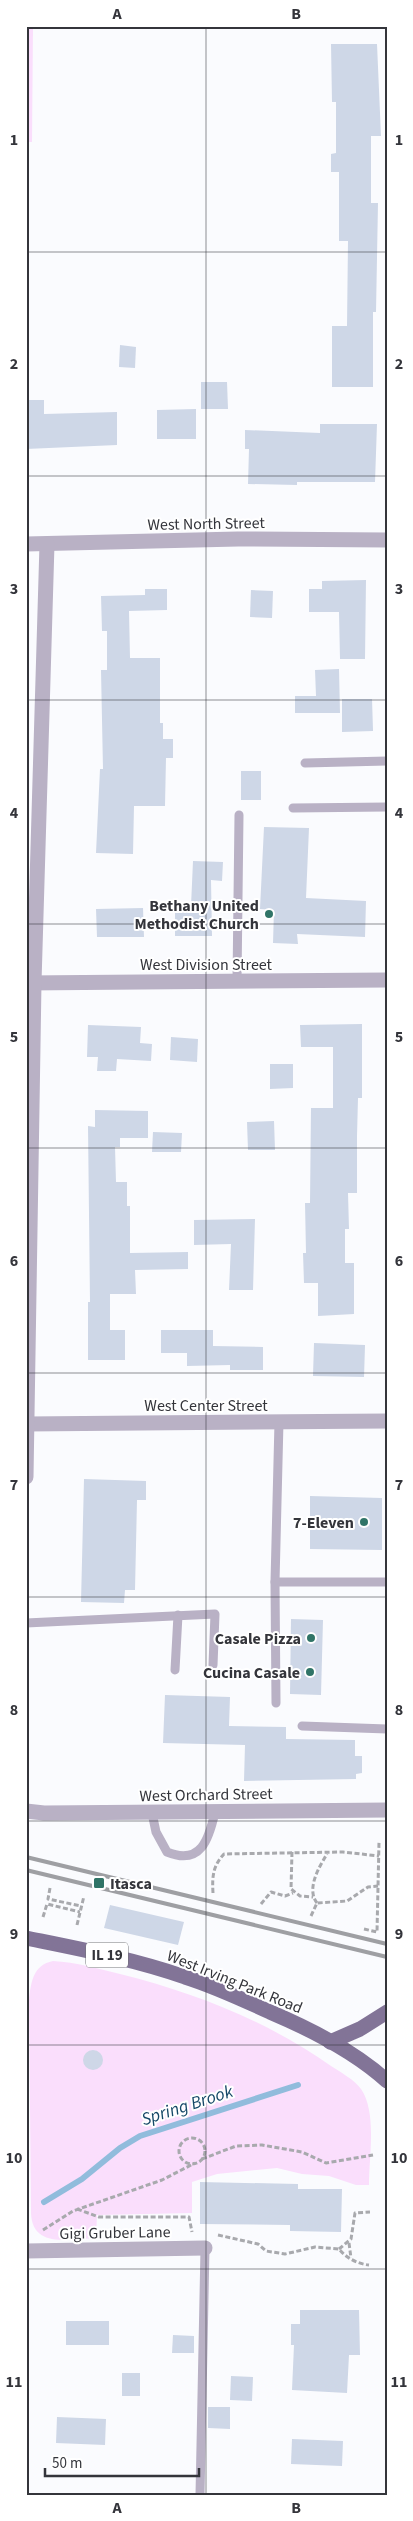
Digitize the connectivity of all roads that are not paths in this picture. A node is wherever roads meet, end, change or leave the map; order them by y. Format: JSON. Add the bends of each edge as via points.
{"nodes":[{"id":1,"x":387,"y":540,"type":"edge"},
{"id":2,"x":26,"y":544,"type":"edge"},
{"id":3,"x":47,"y":544,"type":"junction"},
{"id":4,"x":387,"y":761,"type":"edge"},
{"id":5,"x":305,"y":763,"type":"dead end"},
{"id":6,"x":387,"y":807,"type":"edge"},
{"id":7,"x":293,"y":808,"type":"dead end"},
{"id":8,"x":239,"y":815,"type":"dead end"},
{"id":9,"x":387,"y":980,"type":"edge"},
{"id":10,"x":237,"y":981,"type":"junction"},
{"id":11,"x":30,"y":983,"type":"edge"},
{"id":12,"x":387,"y":1421,"type":"edge"},
{"id":13,"x":279,"y":1422,"type":"junction"},
{"id":14,"x":27,"y":1424,"type":"edge"},
{"id":15,"x":26,"y":1476,"type":"edge"},
{"id":16,"x":275,"y":1582,"type":"junction"},
{"id":17,"x":387,"y":1582,"type":"edge"},
{"id":18,"x":178,"y":1615,"type":"junction"},
{"id":19,"x":26,"y":1623,"type":"edge"},
{"id":20,"x":213,"y":1665,"type":"dead end"},
{"id":21,"x":175,"y":1670,"type":"dead end"},
{"id":22,"x":276,"y":1703,"type":"dead end"},
{"id":23,"x":302,"y":1726,"type":"dead end"},
{"id":24,"x":387,"y":1729,"type":"edge"},
{"id":25,"x":387,"y":1810,"type":"edge"},
{"id":26,"x":26,"y":1811,"type":"edge"},
{"id":27,"x":215,"y":1812,"type":"junction"},
{"id":28,"x":152,"y":1813,"type":"junction"},
{"id":29,"x":26,"y":1938,"type":"edge"},
{"id":30,"x":387,"y":2012,"type":"edge"},
{"id":31,"x":330,"y":2042,"type":"junction"},
{"id":32,"x":387,"y":2081,"type":"edge"},
{"id":33,"x":205,"y":2240,"type":"joint"},
{"id":34,"x":26,"y":2251,"type":"edge"},
{"id":35,"x":200,"y":2495,"type":"edge"}],
"edges":[{"from":1,"to":3,"type":"street","name":"West North Street","via":[[238,539]]},
{"from":2,"to":3,"type":"street","name":"West North Street"},
{"from":3,"to":11,"type":"street"},
{"from":4,"to":5,"type":"lane"},
{"from":6,"to":7,"type":"lane"},
{"from":8,"to":10,"type":"lane"},
{"from":9,"to":10,"type":"street","name":"West Division Street"},
{"from":10,"to":11,"type":"street","name":"West Division Street"},
{"from":11,"to":14,"type":"street"},
{"from":12,"to":13,"type":"street","name":"West Center Street"},
{"from":13,"to":14,"type":"street","name":"West Center Street"},
{"from":13,"to":16,"type":"lane"},
{"from":14,"to":15,"type":"street"},
{"from":16,"to":17,"type":"lane"},
{"from":16,"to":22,"type":"lane"},
{"from":18,"to":19,"type":"lane"},
{"from":18,"to":20,"type":"lane","via":[[216,1614]]},
{"from":18,"to":21,"type":"lane"},
{"from":23,"to":24,"type":"lane"},
{"from":25,"to":27,"type":"street","name":"West Orchard Street"},
{"from":26,"to":28,"type":"street","name":"West Orchard Street","via":[[44,1814]]},
{"from":27,"to":28,"type":"street","name":"West Orchard Street"},
{"from":27,"to":28,"type":"lane","via":[[208,1839],[196,1854],[185,1857],[167,1852],[156,1832]]},
{"from":29,"to":31,"type":"main road","name":"West Irving Park Road","number":"IL 19","via":[[97,1952],[186,1977],[302,2026]]},
{"from":30,"to":31,"type":"main road"},
{"from":31,"to":32,"type":"main road","name":"West Irving Park Road","number":"IL 19"},
{"from":33,"to":34,"type":"street","name":"Gigi Gruber Lane"},
{"from":33,"to":35,"type":"lane"}]}
